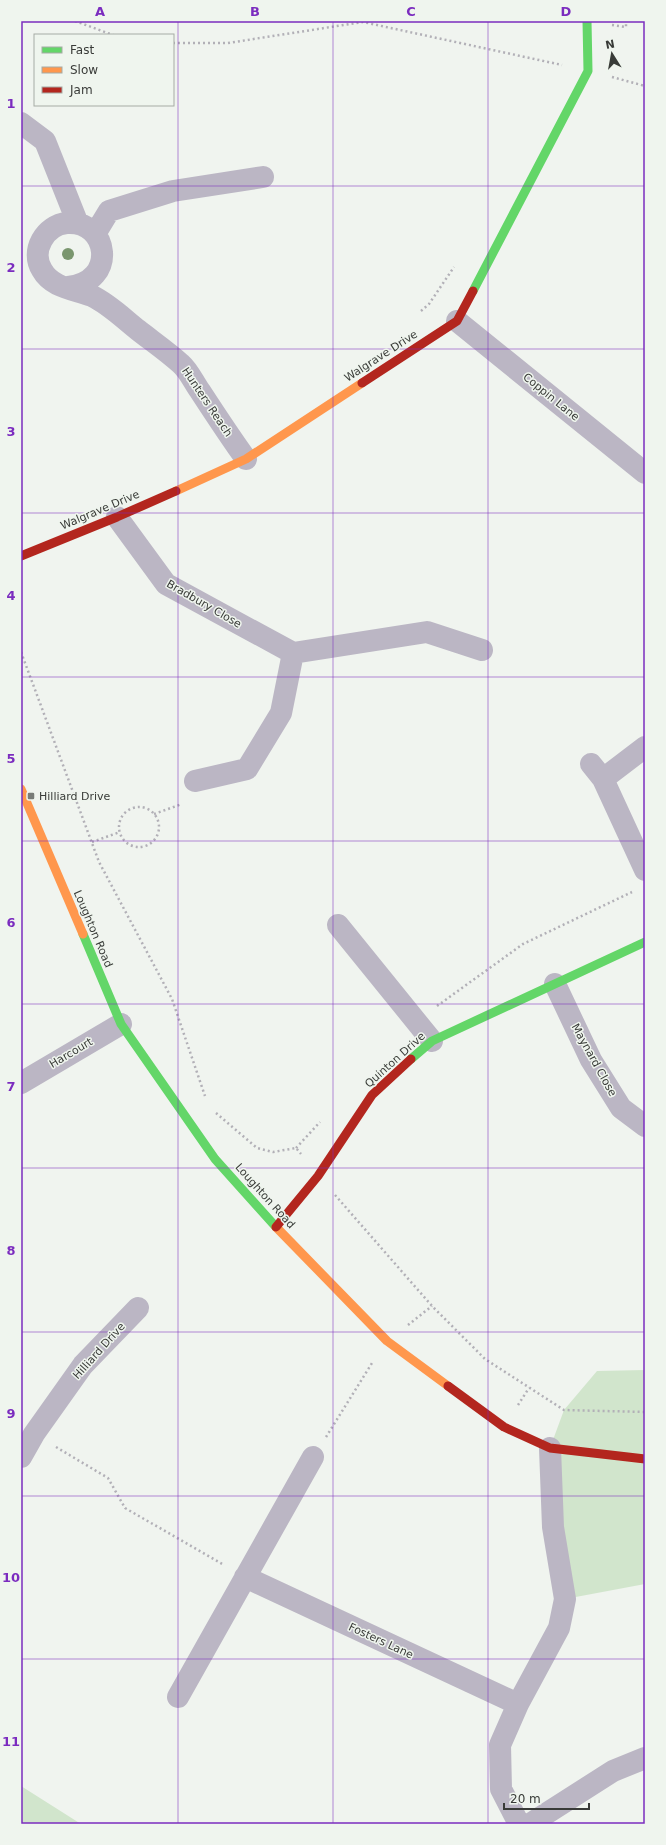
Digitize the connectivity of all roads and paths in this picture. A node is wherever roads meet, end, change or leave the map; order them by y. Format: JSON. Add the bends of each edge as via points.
{"nodes":[{"id":1,"x":75,"y":21,"type":"edge"},
{"id":2,"x":587,"y":21,"type":"edge"},
{"id":3,"x":110,"y":34,"type":"edge"},
{"id":4,"x":174,"y":43,"type":"edge"},
{"id":5,"x":588,"y":70,"type":"junction"},
{"id":6,"x":645,"y":86,"type":"edge"},
{"id":7,"x":21,"y":124,"type":"edge"},
{"id":8,"x":263,"y":177,"type":"dead end"},
{"id":9,"x":86,"y":229,"type":"junction"},
{"id":10,"x":457,"y":262,"type":"dead end"},
{"id":11,"x":102,"y":263,"type":"junction"},
{"id":12,"x":68,"y":287,"type":"junction"},
{"id":13,"x":107,"y":306,"type":"junction"},
{"id":14,"x":418,"y":315,"type":"dead end"},
{"id":15,"x":457,"y":321,"type":"junction"},
{"id":16,"x":246,"y":459,"type":"junction"},
{"id":17,"x":645,"y":473,"type":"edge"},
{"id":18,"x":117,"y":517,"type":"junction"},
{"id":19,"x":21,"y":556,"type":"edge"},
{"id":20,"x":482,"y":650,"type":"dead end"},
{"id":21,"x":21,"y":652,"type":"edge"},
{"id":22,"x":293,"y":654,"type":"junction"},
{"id":23,"x":645,"y":747,"type":"edge"},
{"id":24,"x":195,"y":781,"type":"dead end"},
{"id":25,"x":21,"y":789,"type":"edge"},
{"id":26,"x":120,"y":832,"type":"junction"},
{"id":27,"x":92,"y":842,"type":"junction"},
{"id":28,"x":645,"y":870,"type":"edge"},
{"id":29,"x":338,"y":925,"type":"dead end"},
{"id":30,"x":645,"y":942,"type":"edge"},
{"id":31,"x":555,"y":984,"type":"junction"},
{"id":32,"x":121,"y":1024,"type":"junction"},
{"id":33,"x":432,"y":1041,"type":"junction"},
{"id":34,"x":21,"y":1083,"type":"edge"},
{"id":35,"x":206,"y":1099,"type":"dead end"},
{"id":36,"x":214,"y":1111,"type":"dead end"},
{"id":37,"x":645,"y":1126,"type":"edge"},
{"id":38,"x":318,"y":1176,"type":"junction"},
{"id":39,"x":276,"y":1227,"type":"junction"},
{"id":40,"x":432,"y":1306,"type":"junction"},
{"id":41,"x":138,"y":1308,"type":"dead end"},
{"id":42,"x":387,"y":1341,"type":"junction"},
{"id":43,"x":645,"y":1412,"type":"edge"},
{"id":44,"x":27,"y":1430,"type":"edge"},
{"id":45,"x":550,"y":1448,"type":"junction"},
{"id":46,"x":21,"y":1457,"type":"edge"},
{"id":47,"x":313,"y":1457,"type":"joint"},
{"id":48,"x":645,"y":1459,"type":"edge"},
{"id":49,"x":245,"y":1577,"type":"junction"},
{"id":50,"x":178,"y":1697,"type":"dead end"},
{"id":51,"x":518,"y":1704,"type":"junction"},
{"id":52,"x":645,"y":1758,"type":"edge"},
{"id":53,"x":519,"y":1824,"type":"edge"},
{"id":54,"x":530,"y":1824,"type":"edge"}],
"edges":[{"from":1,"to":3,"type":"path"},
{"from":2,"to":5,"type":"street","name":"Walgrave Drive"},
{"from":4,"to":5,"type":"path","via":[[228,43],[363,22]]},
{"from":5,"to":6,"type":"path"},
{"from":5,"to":15,"type":"street","name":"Walgrave Drive"},
{"from":7,"to":9,"type":"street","via":[[45,141]]},
{"from":8,"to":9,"type":"street","via":[[173,191],[109,211]]},
{"from":9,"to":11,"type":"street","via":[[101,248]]},
{"from":9,"to":12,"type":"street","name":"Hunters Reach","via":[[67,223],[58,225],[42,239],[38,248],[40,264],[48,278],[57,285]]},
{"from":10,"to":14,"type":"path","via":[[429,304]]},
{"from":11,"to":12,"type":"street","via":[[97,274],[89,281],[79,286]]},
{"from":11,"to":13,"type":"street"},
{"from":12,"to":13,"type":"street","name":"Hunters Reach"},
{"from":13,"to":16,"type":"street","name":"Hunters Reach","via":[[182,365]]},
{"from":15,"to":16,"type":"street","name":"Walgrave Drive"},
{"from":15,"to":17,"type":"street","name":"Coppin Lane"},
{"from":16,"to":18,"type":"street","name":"Walgrave Drive"},
{"from":18,"to":19,"type":"street","name":"Walgrave Drive"},
{"from":18,"to":22,"type":"street","name":"Bradbury Close","via":[[166,584]]},
{"from":20,"to":22,"type":"street","via":[[427,632]]},
{"from":21,"to":27,"type":"path"},
{"from":22,"to":24,"type":"street","via":[[281,713],[247,769]]},
{"from":23,"to":28,"type":"street","via":[[597,772]]},
{"from":25,"to":32,"type":"street","name":"Loughton Road"},
{"from":26,"to":26,"type":"path","via":[[127,842],[146,846],[156,838],[158,820],[150,810],[143,807],[130,809],[121,818]]},
{"from":26,"to":27,"type":"path"},
{"from":27,"to":35,"type":"path","via":[[172,999]]},
{"from":29,"to":33,"type":"street"},
{"from":30,"to":31,"type":"street","name":"Quinton Drive"},
{"from":31,"to":33,"type":"street","name":"Quinton Drive"},
{"from":31,"to":37,"type":"street","name":"Maynard Close","via":[[591,1060],[621,1108]]},
{"from":32,"to":34,"type":"street","name":"Harcourt"},
{"from":32,"to":39,"type":"street","name":"Loughton Road","via":[[215,1159]]},
{"from":33,"to":38,"type":"street","name":"Quinton Drive","via":[[372,1095]]},
{"from":36,"to":38,"type":"path","via":[[257,1148],[273,1152],[296,1148]]},
{"from":38,"to":39,"type":"street","name":"Quinton Drive"},
{"from":38,"to":40,"type":"path"},
{"from":39,"to":42,"type":"street","name":"Loughton Road"},
{"from":40,"to":42,"type":"path"},
{"from":40,"to":43,"type":"path","via":[[486,1359],[564,1410]]},
{"from":41,"to":44,"type":"street","name":"Hilliard Drive","via":[[83,1365]]},
{"from":42,"to":45,"type":"street","name":"Loughton Road","via":[[504,1427]]},
{"from":42,"to":47,"type":"path"},
{"from":44,"to":46,"type":"street","name":"Hilliard Drive"},
{"from":44,"to":49,"type":"path","via":[[108,1478],[125,1508]]},
{"from":45,"to":48,"type":"street","name":"Loughton Road"},
{"from":45,"to":51,"type":"street","via":[[553,1527],[565,1599],[560,1628]]},
{"from":47,"to":49,"type":"street"},
{"from":49,"to":50,"type":"street"},
{"from":49,"to":51,"type":"street","name":"Fosters Lane"},
{"from":51,"to":53,"type":"street","via":[[500,1744],[501,1789]]},
{"from":52,"to":54,"type":"street","via":[[613,1770]]}]}
